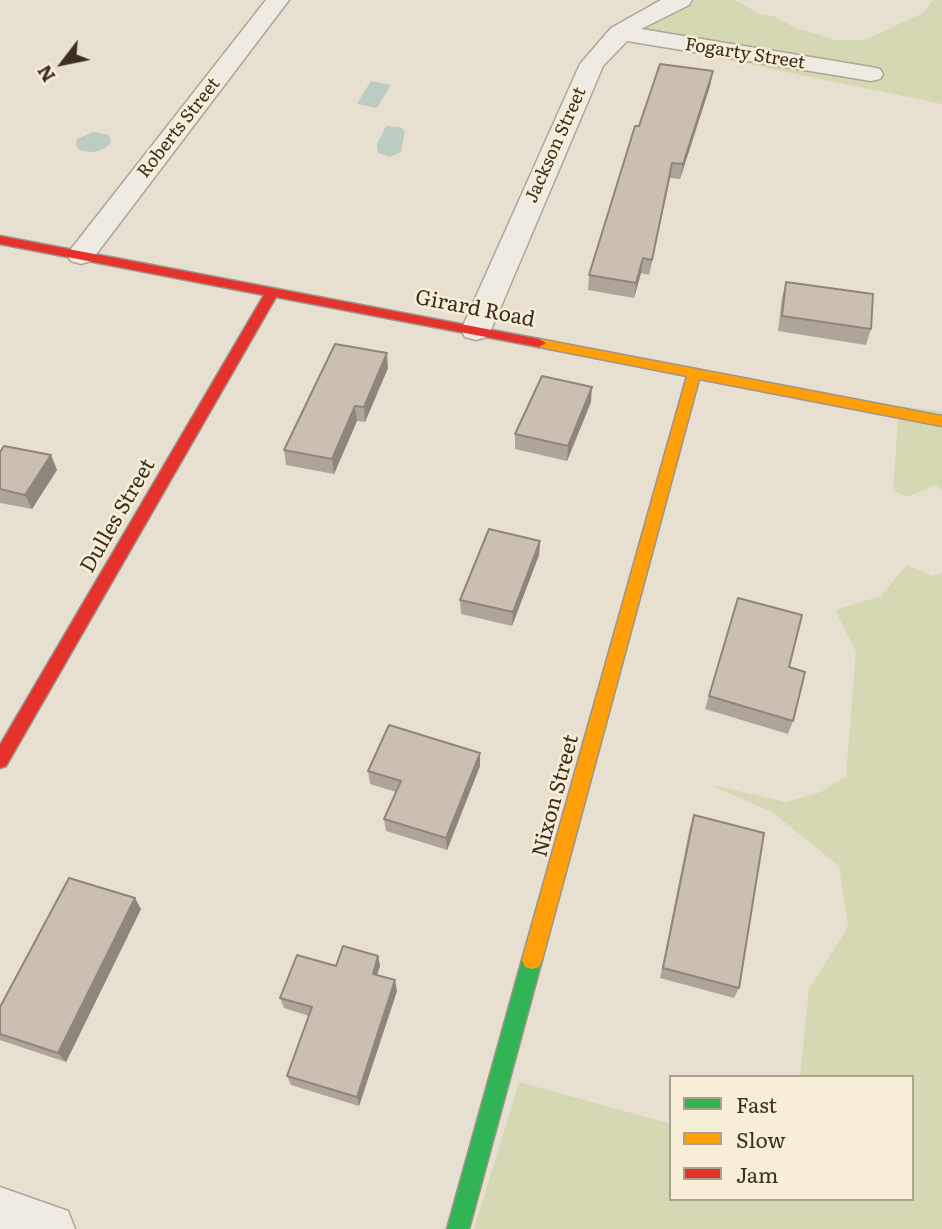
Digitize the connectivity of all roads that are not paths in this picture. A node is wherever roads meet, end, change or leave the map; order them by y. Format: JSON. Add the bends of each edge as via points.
{"nodes":[{"id":1,"x":278,"y":0,"type":"edge"},
{"id":2,"x":681,"y":0,"type":"edge"},
{"id":3,"x":619,"y":33,"type":"junction"},
{"id":4,"x":871,"y":74,"type":"dead end"},
{"id":5,"x":0,"y":240,"type":"edge"},
{"id":6,"x":80,"y":255,"type":"junction"},
{"id":7,"x":272,"y":292,"type":"junction"},
{"id":8,"x":475,"y":330,"type":"junction"},
{"id":9,"x":694,"y":373,"type":"junction"},
{"id":10,"x":942,"y":421,"type":"edge"},
{"id":11,"x":0,"y":761,"type":"edge"},
{"id":12,"x":0,"y":1212,"type":"edge"},
{"id":13,"x":50,"y":1229,"type":"edge"},
{"id":14,"x":458,"y":1229,"type":"edge"}],
"edges":[{"from":1,"to":6,"type":"street","name":"Roberts Street"},
{"from":2,"to":3,"type":"street","name":"Jackson Street","via":[[636,19]]},
{"from":3,"to":4,"type":"street","name":"Fogarty Street"},
{"from":3,"to":8,"type":"street","name":"Jackson Street","via":[[592,64]]},
{"from":5,"to":6,"type":"street","name":"Girard Road"},
{"from":6,"to":7,"type":"street","name":"Girard Road"},
{"from":7,"to":8,"type":"street","name":"Girard Road"},
{"from":7,"to":11,"type":"street","name":"Dulles Street"},
{"from":8,"to":9,"type":"street","name":"Girard Road"},
{"from":9,"to":10,"type":"street","name":"Girard Road"},
{"from":9,"to":14,"type":"street","name":"Nixon Street"},
{"from":12,"to":13,"type":"street"}]}
